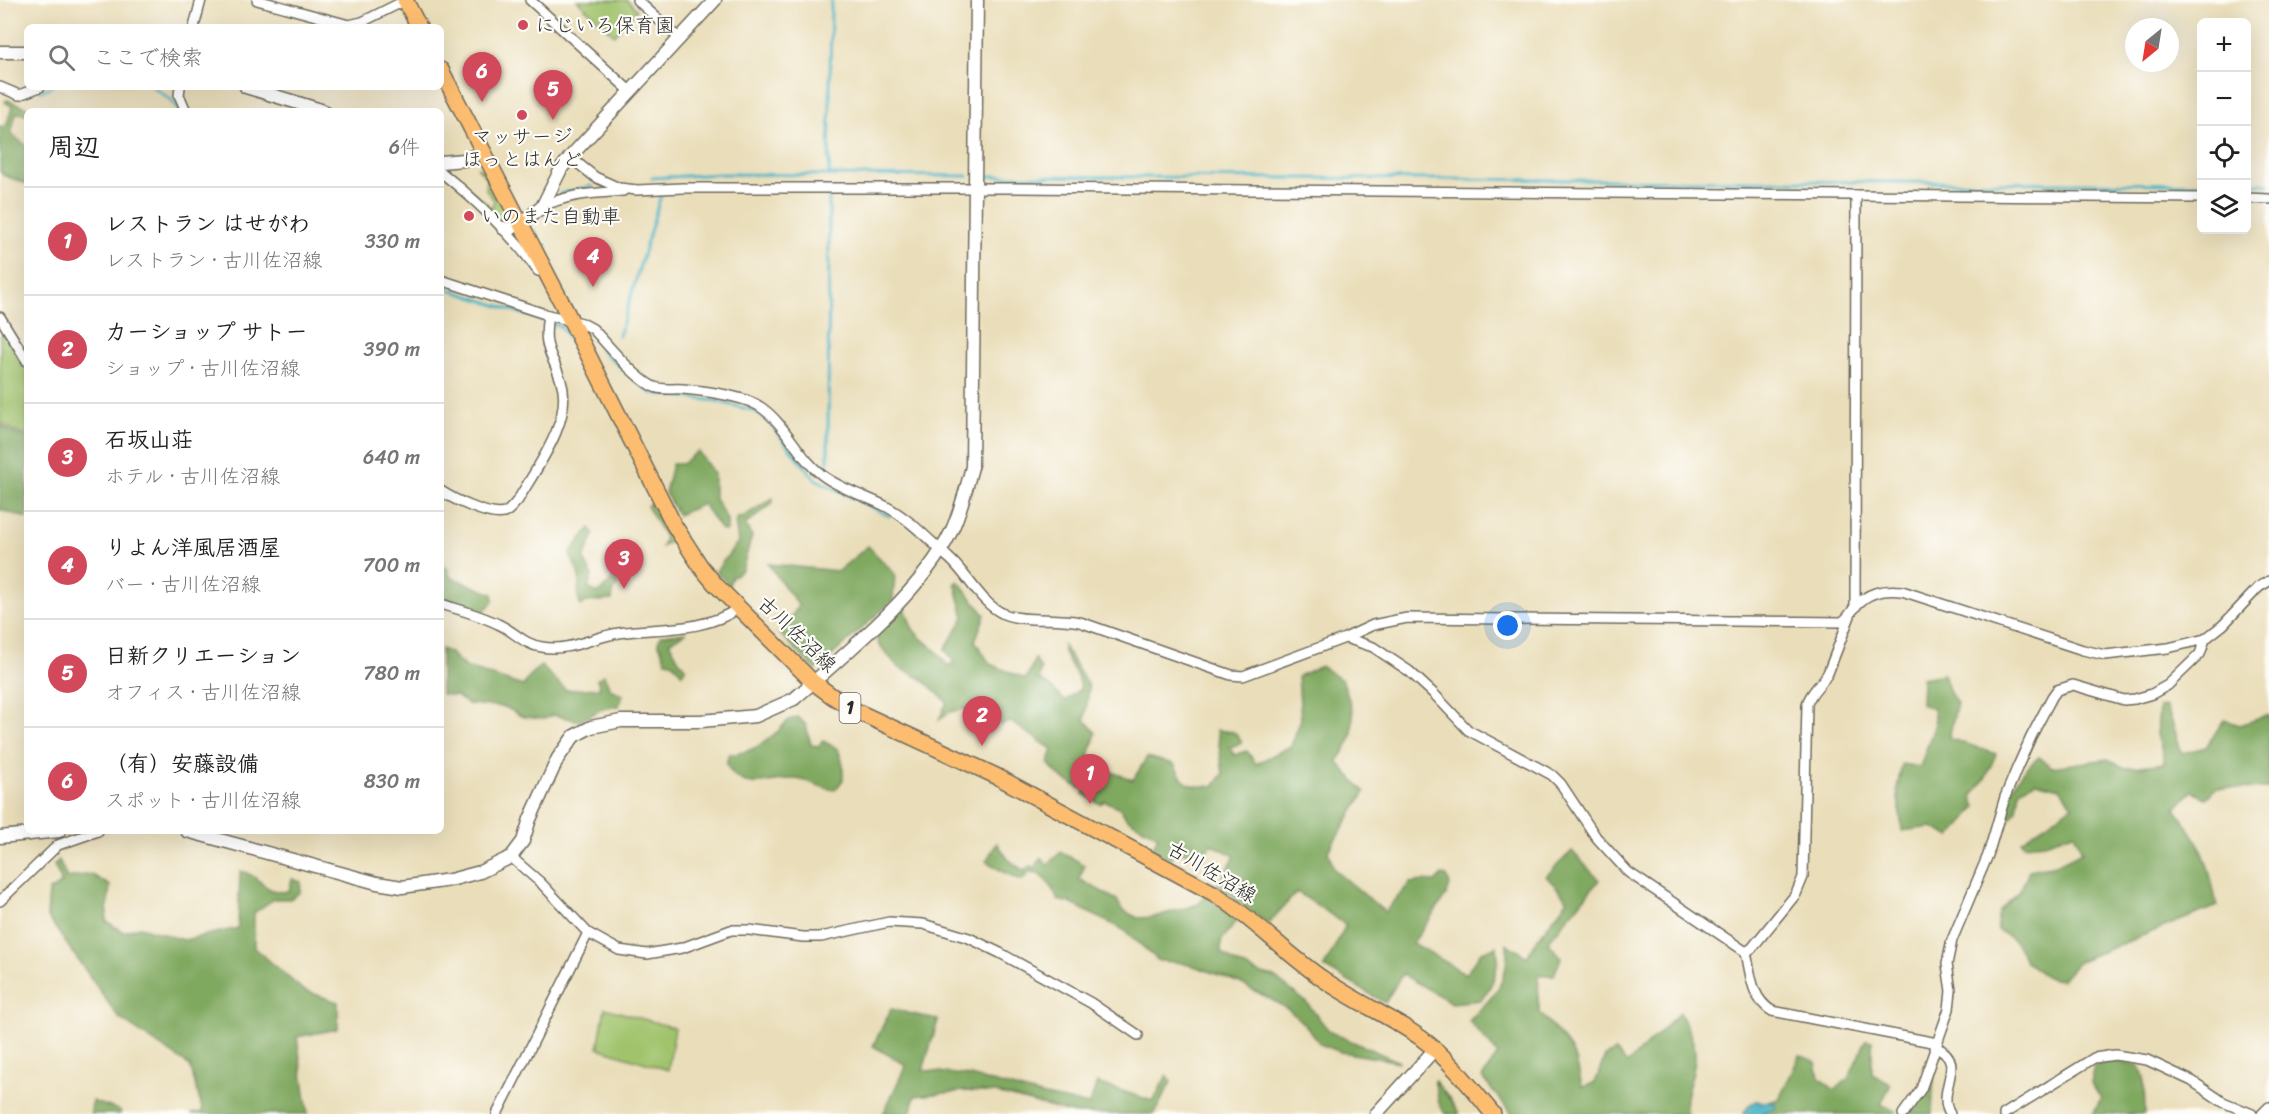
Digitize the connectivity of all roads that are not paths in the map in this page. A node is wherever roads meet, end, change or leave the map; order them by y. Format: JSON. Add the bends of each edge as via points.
{"nodes":[{"id":1,"x":201,"y":0,"type":"edge"},
{"id":2,"x":257,"y":0,"type":"edge"},
{"id":3,"x":406,"y":0,"type":"edge"},
{"id":4,"x":530,"y":0,"type":"edge"},
{"id":5,"x":637,"y":0,"type":"edge"},
{"id":6,"x":715,"y":0,"type":"edge"},
{"id":7,"x":977,"y":0,"type":"edge"},
{"id":8,"x":195,"y":24,"type":"edge"},
{"id":9,"x":345,"y":24,"type":"edge"},
{"id":10,"x":353,"y":24,"type":"edge"},
{"id":11,"x":418,"y":24,"type":"edge"},
{"id":12,"x":680,"y":39,"type":"junction"},
{"id":13,"x":0,"y":52,"type":"edge"},
{"id":14,"x":24,"y":52,"type":"edge"},
{"id":15,"x":444,"y":76,"type":"edge"},
{"id":16,"x":0,"y":87,"type":"edge"},
{"id":17,"x":32,"y":90,"type":"edge"},
{"id":18,"x":180,"y":90,"type":"edge"},
{"id":19,"x":256,"y":90,"type":"edge"},
{"id":20,"x":631,"y":92,"type":"junction"},
{"id":21,"x":185,"y":108,"type":"edge"},
{"id":22,"x":314,"y":108,"type":"edge"},
{"id":23,"x":483,"y":152,"type":"junction"},
{"id":24,"x":570,"y":158,"type":"junction"},
{"id":25,"x":444,"y":162,"type":"edge"},
{"id":26,"x":444,"y":174,"type":"edge"},
{"id":27,"x":976,"y":189,"type":"junction"},
{"id":28,"x":637,"y":190,"type":"junction"},
{"id":29,"x":1856,"y":195,"type":"junction"},
{"id":30,"x":2197,"y":198,"type":"edge"},
{"id":31,"x":2251,"y":198,"type":"edge"},
{"id":32,"x":2269,"y":199,"type":"edge"},
{"id":33,"x":542,"y":207,"type":"junction"},
{"id":34,"x":521,"y":223,"type":"junction"},
{"id":35,"x":503,"y":228,"type":"junction"},
{"id":36,"x":444,"y":281,"type":"edge"},
{"id":37,"x":567,"y":313,"type":"junction"},
{"id":38,"x":548,"y":316,"type":"junction"},
{"id":39,"x":0,"y":317,"type":"edge"},
{"id":40,"x":24,"y":356,"type":"edge"},
{"id":41,"x":444,"y":493,"type":"edge"},
{"id":42,"x":940,"y":550,"type":"junction"},
{"id":43,"x":2269,"y":581,"type":"edge"},
{"id":44,"x":444,"y":605,"type":"edge"},
{"id":45,"x":740,"y":608,"type":"junction"},
{"id":46,"x":1852,"y":612,"type":"junction"},
{"id":47,"x":1345,"y":638,"type":"junction"},
{"id":48,"x":2205,"y":639,"type":"junction"},
{"id":49,"x":813,"y":682,"type":"junction"},
{"id":50,"x":30,"y":834,"type":"edge"},
{"id":51,"x":89,"y":834,"type":"edge"},
{"id":52,"x":198,"y":834,"type":"edge"},
{"id":53,"x":0,"y":837,"type":"edge"},
{"id":54,"x":511,"y":856,"type":"junction"},
{"id":55,"x":0,"y":901,"type":"edge"},
{"id":56,"x":588,"y":933,"type":"junction"},
{"id":57,"x":1746,"y":952,"type":"junction"},
{"id":58,"x":1138,"y":1035,"type":"dead end"},
{"id":59,"x":1936,"y":1045,"type":"junction"},
{"id":60,"x":1434,"y":1049,"type":"junction"},
{"id":61,"x":2269,"y":1107,"type":"edge"},
{"id":62,"x":497,"y":1114,"type":"edge"},
{"id":63,"x":1376,"y":1114,"type":"edge"},
{"id":64,"x":1493,"y":1114,"type":"edge"},
{"id":65,"x":1903,"y":1114,"type":"edge"},
{"id":66,"x":1950,"y":1114,"type":"edge"},
{"id":67,"x":2004,"y":1114,"type":"edge"},
{"id":68,"x":2252,"y":1114,"type":"edge"},
{"id":69,"x":2262,"y":1114,"type":"edge"}],
"edges":[{"from":1,"to":8,"type":"street"},
{"from":2,"to":9,"type":"street"},
{"from":3,"to":10,"type":"street"},
{"from":3,"to":11,"type":"main road"},
{"from":4,"to":20,"type":"street"},
{"from":5,"to":12,"type":"street"},
{"from":6,"to":12,"type":"street"},
{"from":7,"to":27,"type":"street"},
{"from":12,"to":20,"type":"street"},
{"from":13,"to":14,"type":"street"},
{"from":15,"to":23,"type":"main road","name":"古川佐沼線","number":"1"},
{"from":16,"to":17,"type":"street","via":[[19,95]]},
{"from":18,"to":21,"type":"street"},
{"from":19,"to":22,"type":"street"},
{"from":20,"to":24,"type":"street"},
{"from":23,"to":25,"type":"street","via":[[464,160]]},
{"from":23,"to":34,"type":"main road","name":"古川佐沼線","number":"1"},
{"from":24,"to":28,"type":"street","via":[[606,183]]},
{"from":24,"to":33,"type":"street"},
{"from":26,"to":35,"type":"street"},
{"from":27,"to":28,"type":"street"},
{"from":27,"to":29,"type":"street"},
{"from":27,"to":42,"type":"street","via":[[972,467],[962,506]]},
{"from":28,"to":33,"type":"street","via":[[573,196]]},
{"from":29,"to":30,"type":"street"},
{"from":29,"to":46,"type":"street"},
{"from":31,"to":32,"type":"street"},
{"from":33,"to":34,"type":"street"},
{"from":34,"to":35,"type":"street"},
{"from":34,"to":37,"type":"main road","name":"古川佐沼線","number":"1"},
{"from":35,"to":37,"type":"street"},
{"from":36,"to":38,"type":"street"},
{"from":37,"to":38,"type":"street"},
{"from":37,"to":42,"type":"street","via":[[593,329],[653,387],[715,394],[761,407],[821,475],[888,507]]},
{"from":37,"to":45,"type":"main road","name":"古川佐沼線","number":"1","via":[[674,525],[701,567]]},
{"from":38,"to":41,"type":"street","via":[[546,346],[562,386],[563,411],[558,431],[518,500],[504,513],[495,513]]},
{"from":39,"to":40,"type":"street"},
{"from":42,"to":47,"type":"street","via":[[1002,614],[1080,622],[1232,675],[1243,676]]},
{"from":42,"to":49,"type":"street","via":[[898,604]]},
{"from":43,"to":48,"type":"street"},
{"from":44,"to":45,"type":"street","via":[[500,624],[532,645],[556,649],[617,633],[676,630]]},
{"from":45,"to":49,"type":"main road","name":"古川佐沼線","number":"1"},
{"from":46,"to":47,"type":"street","via":[[1842,622],[1421,617],[1391,620]]},
{"from":46,"to":48,"type":"street","via":[[1881,590],[1902,591],[2105,655],[2168,648]]},
{"from":46,"to":57,"type":"street","via":[[1825,680],[1807,704],[1803,877],[1796,894]]},
{"from":47,"to":57,"type":"street","via":[[1373,647],[1403,667],[1468,730],[1552,775],[1596,837],[1628,872]]},
{"from":48,"to":59,"type":"street","via":[[2200,654],[2168,685],[2152,694],[2124,700],[2073,685],[2057,690],[2052,697],[2009,787],[1988,855],[1952,940],[1947,964],[1951,1001]]},
{"from":49,"to":54,"type":"street","via":[[794,699],[756,716],[621,721],[591,727],[574,736],[558,758],[523,841]]},
{"from":49,"to":60,"type":"main road","name":"古川佐沼線","number":"1","via":[[856,711],[996,776],[1215,894],[1322,979]]},
{"from":50,"to":53,"type":"street"},
{"from":51,"to":55,"type":"street","via":[[58,845]]},
{"from":52,"to":54,"type":"street","via":[[402,887],[480,872]]},
{"from":54,"to":56,"type":"street"},
{"from":56,"to":58,"type":"street","via":[[619,950],[647,954],[682,948],[731,930],[803,938],[889,922],[923,924],[969,938],[1000,953],[1091,1003]]},
{"from":56,"to":62,"type":"street"},
{"from":57,"to":59,"type":"street","via":[[1758,1000],[1772,1011]]},
{"from":59,"to":65,"type":"street","via":[[1921,1089]]},
{"from":59,"to":66,"type":"street","via":[[1945,1051],[1951,1063],[1946,1101]]},
{"from":60,"to":63,"type":"street"},
{"from":60,"to":64,"type":"main road","name":"古川佐沼線","number":"1"},
{"from":61,"to":69,"type":"street"},
{"from":67,"to":68,"type":"street","via":[[2094,1058],[2115,1055],[2162,1066],[2223,1102]]}]}
